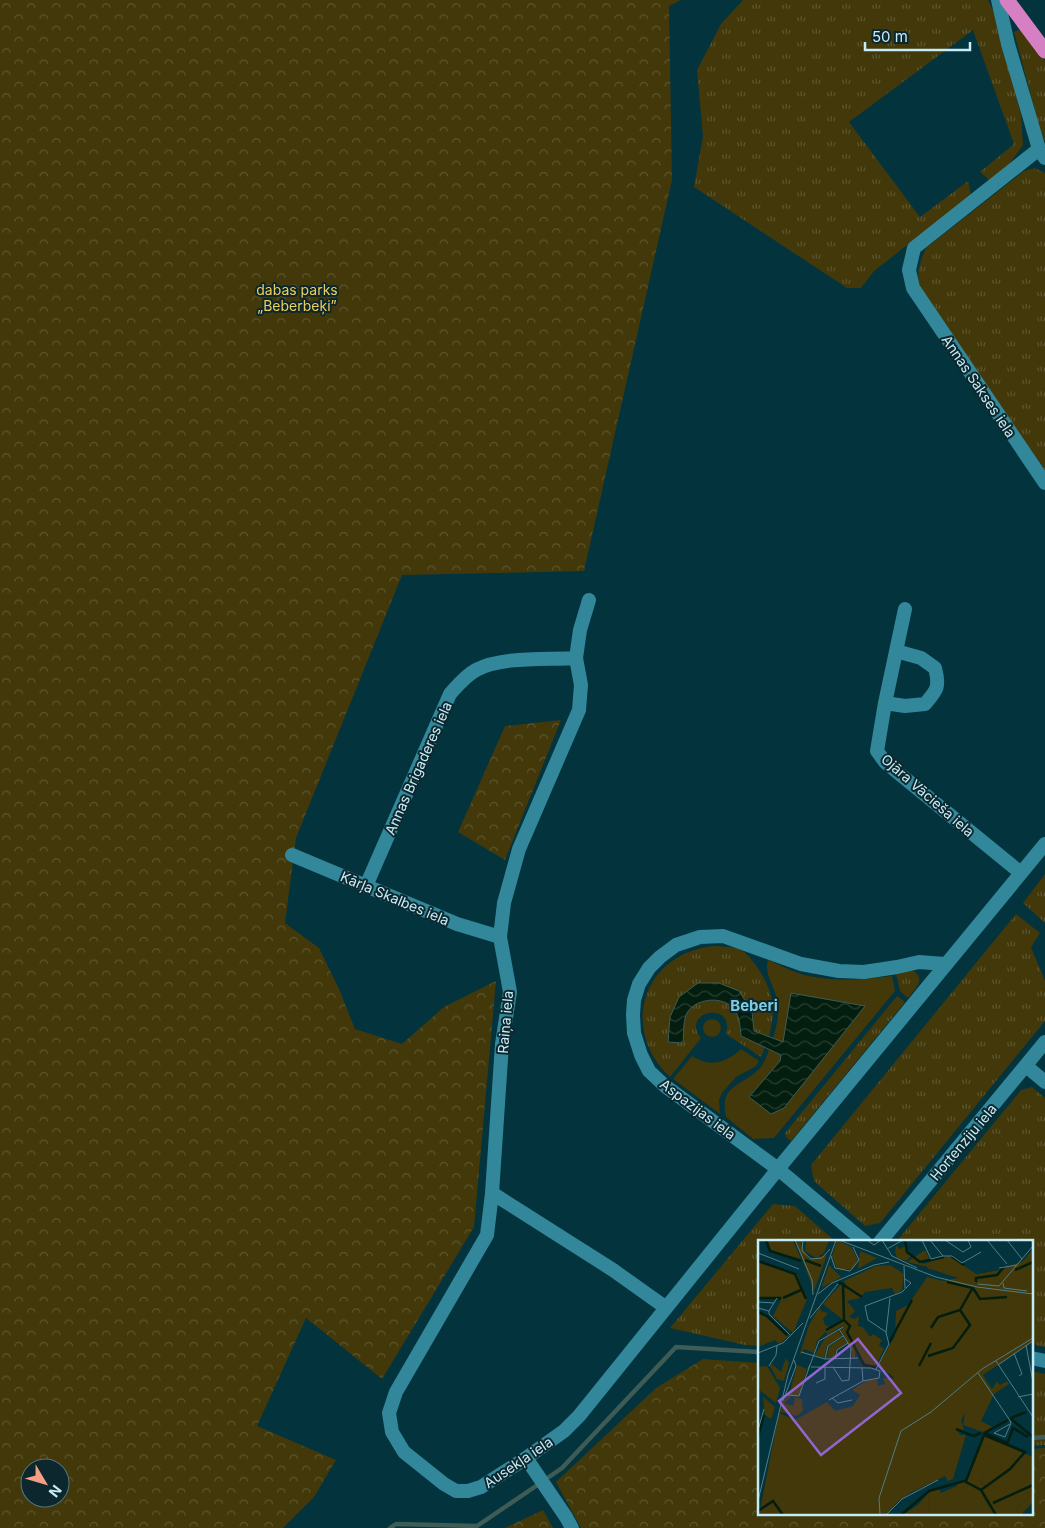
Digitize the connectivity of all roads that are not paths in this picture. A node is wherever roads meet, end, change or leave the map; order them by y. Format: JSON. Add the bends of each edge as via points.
{"nodes":[{"id":1,"x":998,"y":0,"type":"edge"},
{"id":2,"x":1007,"y":0,"type":"edge"},
{"id":3,"x":1045,"y":51,"type":"edge"},
{"id":4,"x":1042,"y":154,"type":"edge"},
{"id":5,"x":1045,"y":483,"type":"edge"},
{"id":6,"x":589,"y":600,"type":"dead end"},
{"id":7,"x":905,"y":609,"type":"dead end"},
{"id":8,"x":896,"y":651,"type":"junction"},
{"id":9,"x":576,"y":658,"type":"junction"},
{"id":10,"x":885,"y":703,"type":"junction"},
{"id":11,"x":1045,"y":844,"type":"edge"},
{"id":12,"x":292,"y":855,"type":"dead end"},
{"id":13,"x":1021,"y":873,"type":"junction"},
{"id":14,"x":366,"y":886,"type":"junction"},
{"id":15,"x":500,"y":937,"type":"junction"},
{"id":16,"x":945,"y":964,"type":"junction"},
{"id":17,"x":1045,"y":1042,"type":"edge"},
{"id":18,"x":1026,"y":1066,"type":"junction"},
{"id":19,"x":1045,"y":1082,"type":"edge"},
{"id":20,"x":778,"y":1169,"type":"junction"},
{"id":21,"x":492,"y":1193,"type":"junction"},
{"id":22,"x":863,"y":1240,"type":"edge"},
{"id":23,"x":882,"y":1240,"type":"edge"},
{"id":24,"x":665,"y":1307,"type":"junction"},
{"id":25,"x":1032,"y":1358,"type":"edge"},
{"id":26,"x":1045,"y":1360,"type":"edge"},
{"id":27,"x":526,"y":1458,"type":"junction"},
{"id":28,"x":572,"y":1528,"type":"edge"}],
"edges":[{"from":1,"to":4,"type":"street"},
{"from":2,"to":3,"type":"highway"},
{"from":4,"to":5,"type":"street","name":"Annas Sakses iela","via":[[914,248],[909,270],[913,288]]},
{"from":6,"to":9,"type":"street","name":"Raiņa iela"},
{"from":7,"to":8,"type":"street","name":"Ojāra Vācieša iela"},
{"from":8,"to":10,"type":"street","name":"Ojāra Vācieša iela"},
{"from":8,"to":10,"type":"street","via":[[921,658],[931,665],[935,668],[938,682],[925,704]]},
{"from":9,"to":14,"type":"street","name":"Annas Brigaderes iela","via":[[500,662],[477,670],[462,680],[450,694]]},
{"from":9,"to":15,"type":"street","name":"Raiņa iela","via":[[581,685],[579,710],[519,848],[504,902]]},
{"from":10,"to":13,"type":"street","name":"Ojāra Vācieša iela","via":[[877,751],[886,762]]},
{"from":11,"to":13,"type":"street"},
{"from":12,"to":14,"type":"street","name":"Kārļa Skalbes iela"},
{"from":13,"to":16,"type":"street"},
{"from":14,"to":15,"type":"street","name":"Kārļa Skalbes iela","via":[[457,924]]},
{"from":15,"to":21,"type":"street","name":"Raiņa iela","via":[[510,992],[502,1044]]},
{"from":16,"to":20,"type":"street"},
{"from":16,"to":20,"type":"street","name":"Aspazijas iela","via":[[919,962],[864,972],[839,971],[801,964],[723,936],[700,937],[676,945],[649,968],[639,984],[633,1015],[636,1039],[650,1071],[665,1086]]},
{"from":17,"to":18,"type":"street","name":"Hortenziju iela"},
{"from":18,"to":19,"type":"street"},
{"from":18,"to":23,"type":"street","name":"Hortenziju iela"},
{"from":20,"to":22,"type":"street","name":"Aspazijas iela"},
{"from":20,"to":24,"type":"street","name":"Ausekļa iela"},
{"from":21,"to":24,"type":"street"},
{"from":21,"to":27,"type":"street","name":"Ausekļa iela","via":[[487,1235],[396,1392],[389,1413],[392,1432],[404,1452],[456,1491],[481,1487]]},
{"from":24,"to":27,"type":"street","name":"Ausekļa iela","via":[[579,1416]]},
{"from":25,"to":26,"type":"street"},
{"from":27,"to":28,"type":"street"}]}
